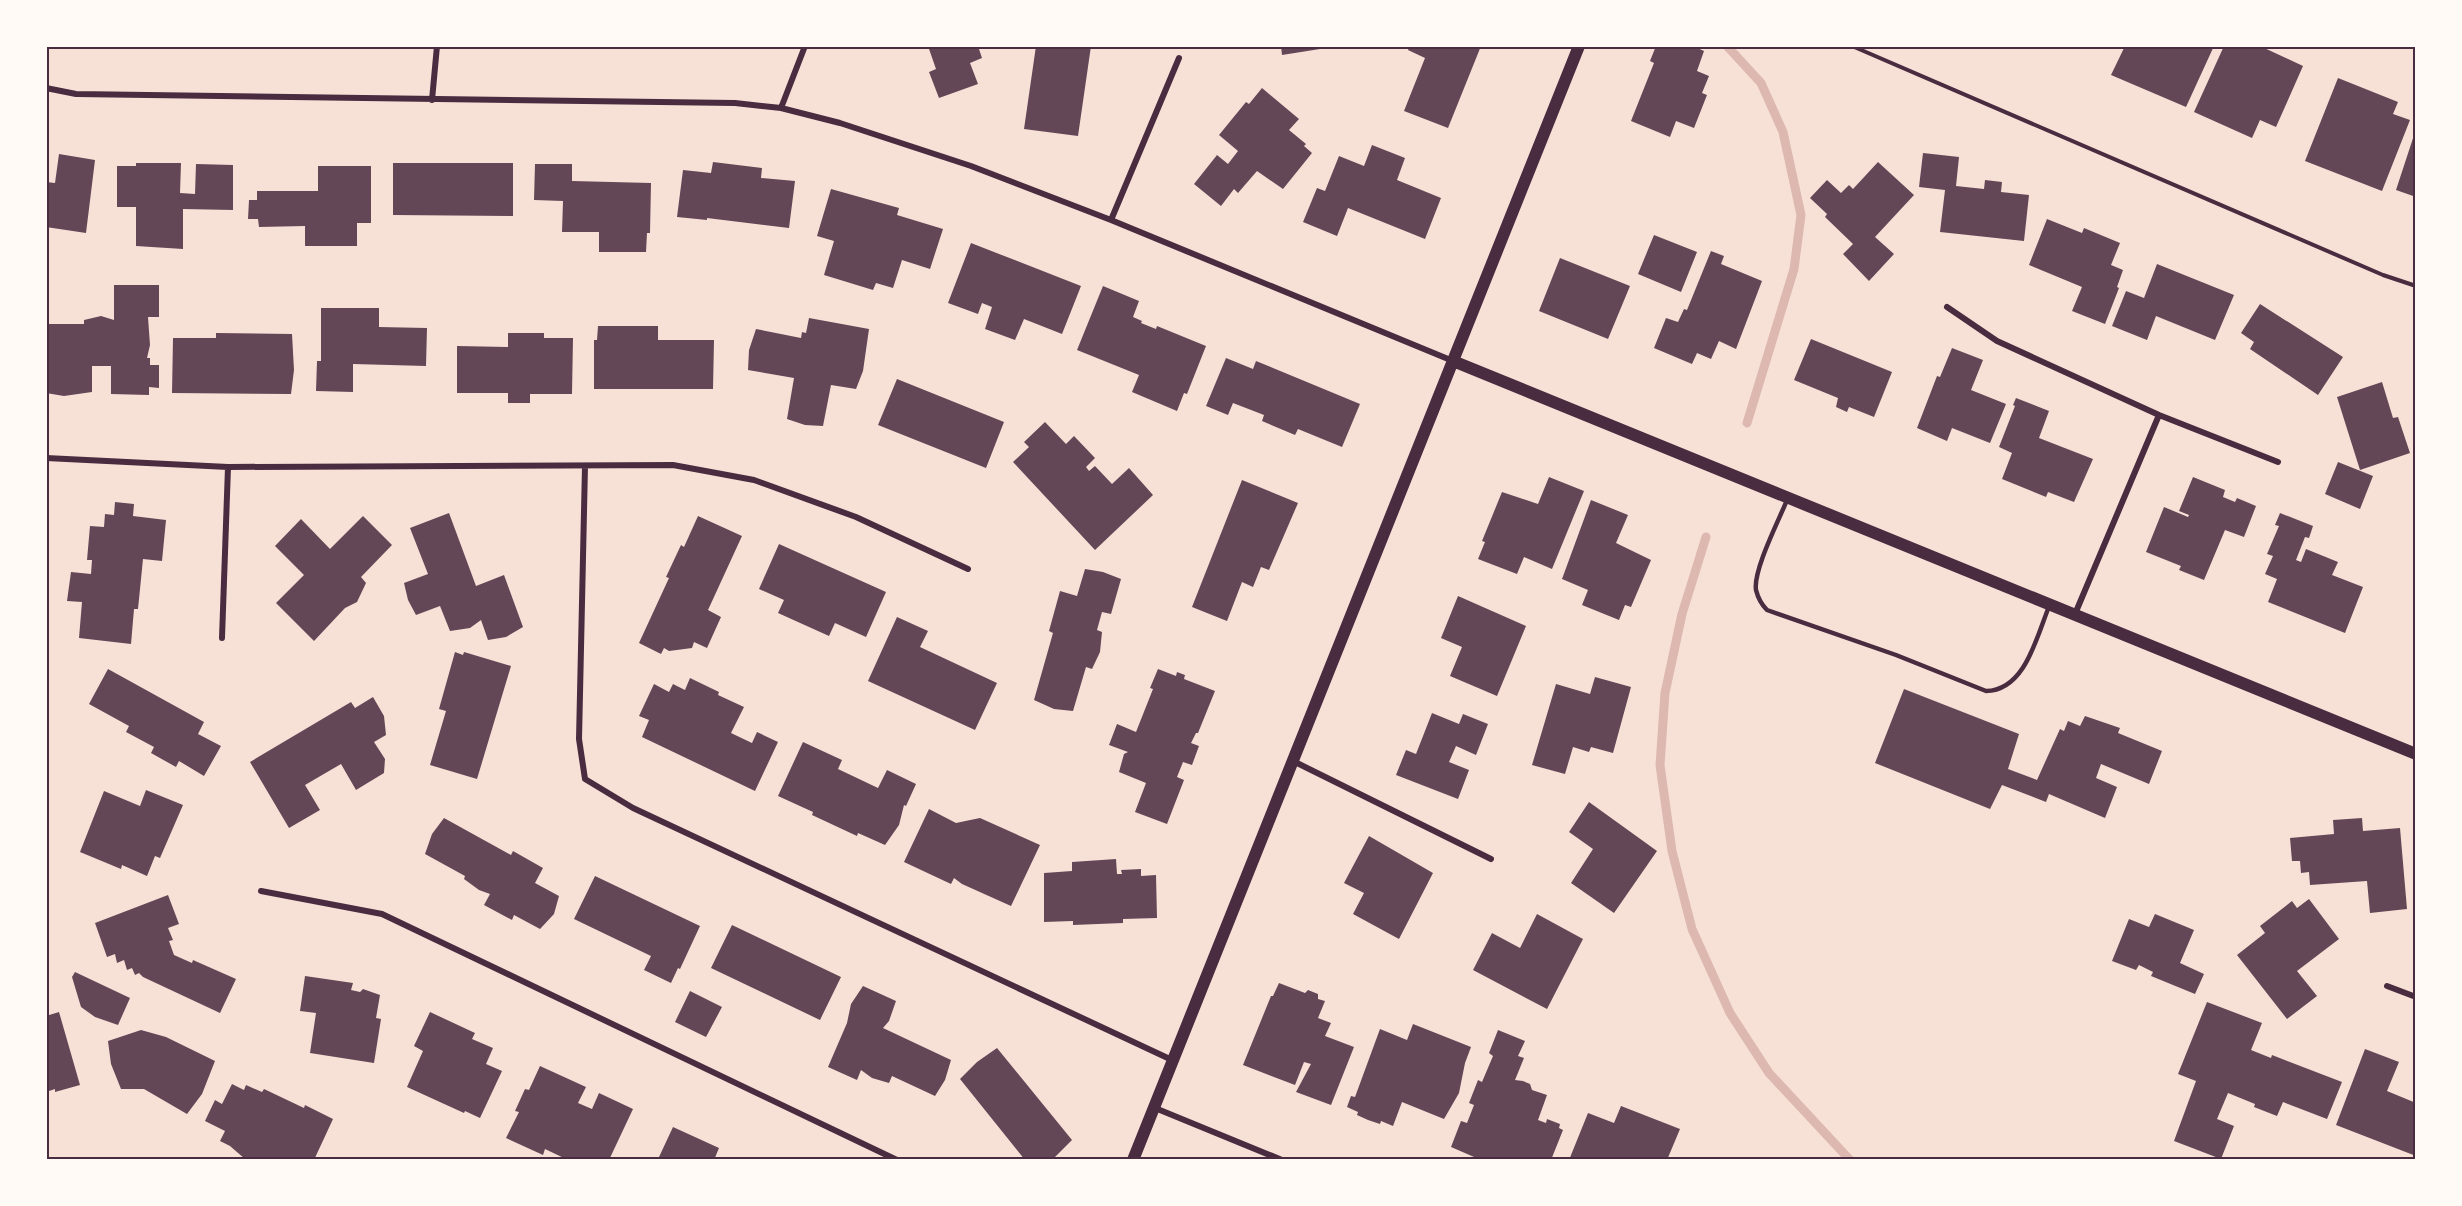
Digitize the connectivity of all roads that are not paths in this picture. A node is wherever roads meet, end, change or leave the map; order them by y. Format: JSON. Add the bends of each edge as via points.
{"nodes":[{"id":1,"x":437,"y":46,"type":"edge"},
{"id":2,"x":805,"y":46,"type":"edge"},
{"id":3,"x":1580,"y":46,"type":"edge"},
{"id":4,"x":1179,"y":58,"type":"dead end"},
{"id":5,"x":46,"y":88,"type":"edge"},
{"id":6,"x":432,"y":99,"type":"junction"},
{"id":7,"x":781,"y":108,"type":"junction"},
{"id":8,"x":1110,"y":220,"type":"junction"},
{"id":9,"x":1947,"y":307,"type":"dead end"},
{"id":10,"x":1453,"y":361,"type":"junction"},
{"id":11,"x":2159,"y":415,"type":"junction"},
{"id":12,"x":46,"y":458,"type":"edge"},
{"id":13,"x":2278,"y":462,"type":"dead end"},
{"id":14,"x":585,"y":466,"type":"junction"},
{"id":15,"x":228,"y":467,"type":"junction"},
{"id":16,"x":1788,"y":497,"type":"junction"},
{"id":17,"x":968,"y":569,"type":"dead end"},
{"id":18,"x":2050,"y":604,"type":"junction"},
{"id":19,"x":2075,"y":614,"type":"junction"},
{"id":20,"x":222,"y":638,"type":"dead end"},
{"id":21,"x":2415,"y":754,"type":"edge"},
{"id":22,"x":1293,"y":761,"type":"junction"},
{"id":23,"x":1491,"y":859,"type":"dead end"},
{"id":24,"x":261,"y":891,"type":"dead end"},
{"id":25,"x":2387,"y":986,"type":"dead end"},
{"id":26,"x":2415,"y":997,"type":"edge"},
{"id":27,"x":1172,"y":1060,"type":"junction"},
{"id":28,"x":1154,"y":1107,"type":"junction"},
{"id":29,"x":897,"y":1160,"type":"edge"},
{"id":30,"x":1133,"y":1160,"type":"edge"},
{"id":31,"x":1282,"y":1160,"type":"edge"}],
"edges":[{"from":1,"to":6,"type":"street"},
{"from":2,"to":7,"type":"street"},
{"from":3,"to":10,"type":"main road"},
{"from":4,"to":8,"type":"street"},
{"from":5,"to":6,"type":"street","via":[[76,94]]},
{"from":6,"to":7,"type":"street"},
{"from":7,"to":8,"type":"street","via":[[971,165]]},
{"from":8,"to":10,"type":"street"},
{"from":9,"to":11,"type":"street","via":[[1997,341]]},
{"from":10,"to":16,"type":"main road"},
{"from":10,"to":22,"type":"main road"},
{"from":11,"to":13,"type":"street"},
{"from":11,"to":19,"type":"street"},
{"from":12,"to":15,"type":"street"},
{"from":14,"to":15,"type":"street"},
{"from":14,"to":17,"type":"street","via":[[673,465],[754,480],[856,517]]},
{"from":14,"to":27,"type":"street","via":[[579,740],[585,779],[633,808]]},
{"from":15,"to":20,"type":"street"},
{"from":16,"to":18,"type":"main road"},
{"from":16,"to":18,"type":"lane","via":[[1759,569],[1756,587],[1760,603],[1767,610],[1896,655],[1986,692],[1998,691],[2023,670]]},
{"from":18,"to":19,"type":"main road"},
{"from":19,"to":21,"type":"main road"},
{"from":22,"to":23,"type":"street"},
{"from":22,"to":27,"type":"main road"},
{"from":24,"to":29,"type":"street","via":[[382,914]]},
{"from":25,"to":26,"type":"street"},
{"from":27,"to":28,"type":"main road"},
{"from":28,"to":30,"type":"main road"},
{"from":28,"to":31,"type":"street"}]}
